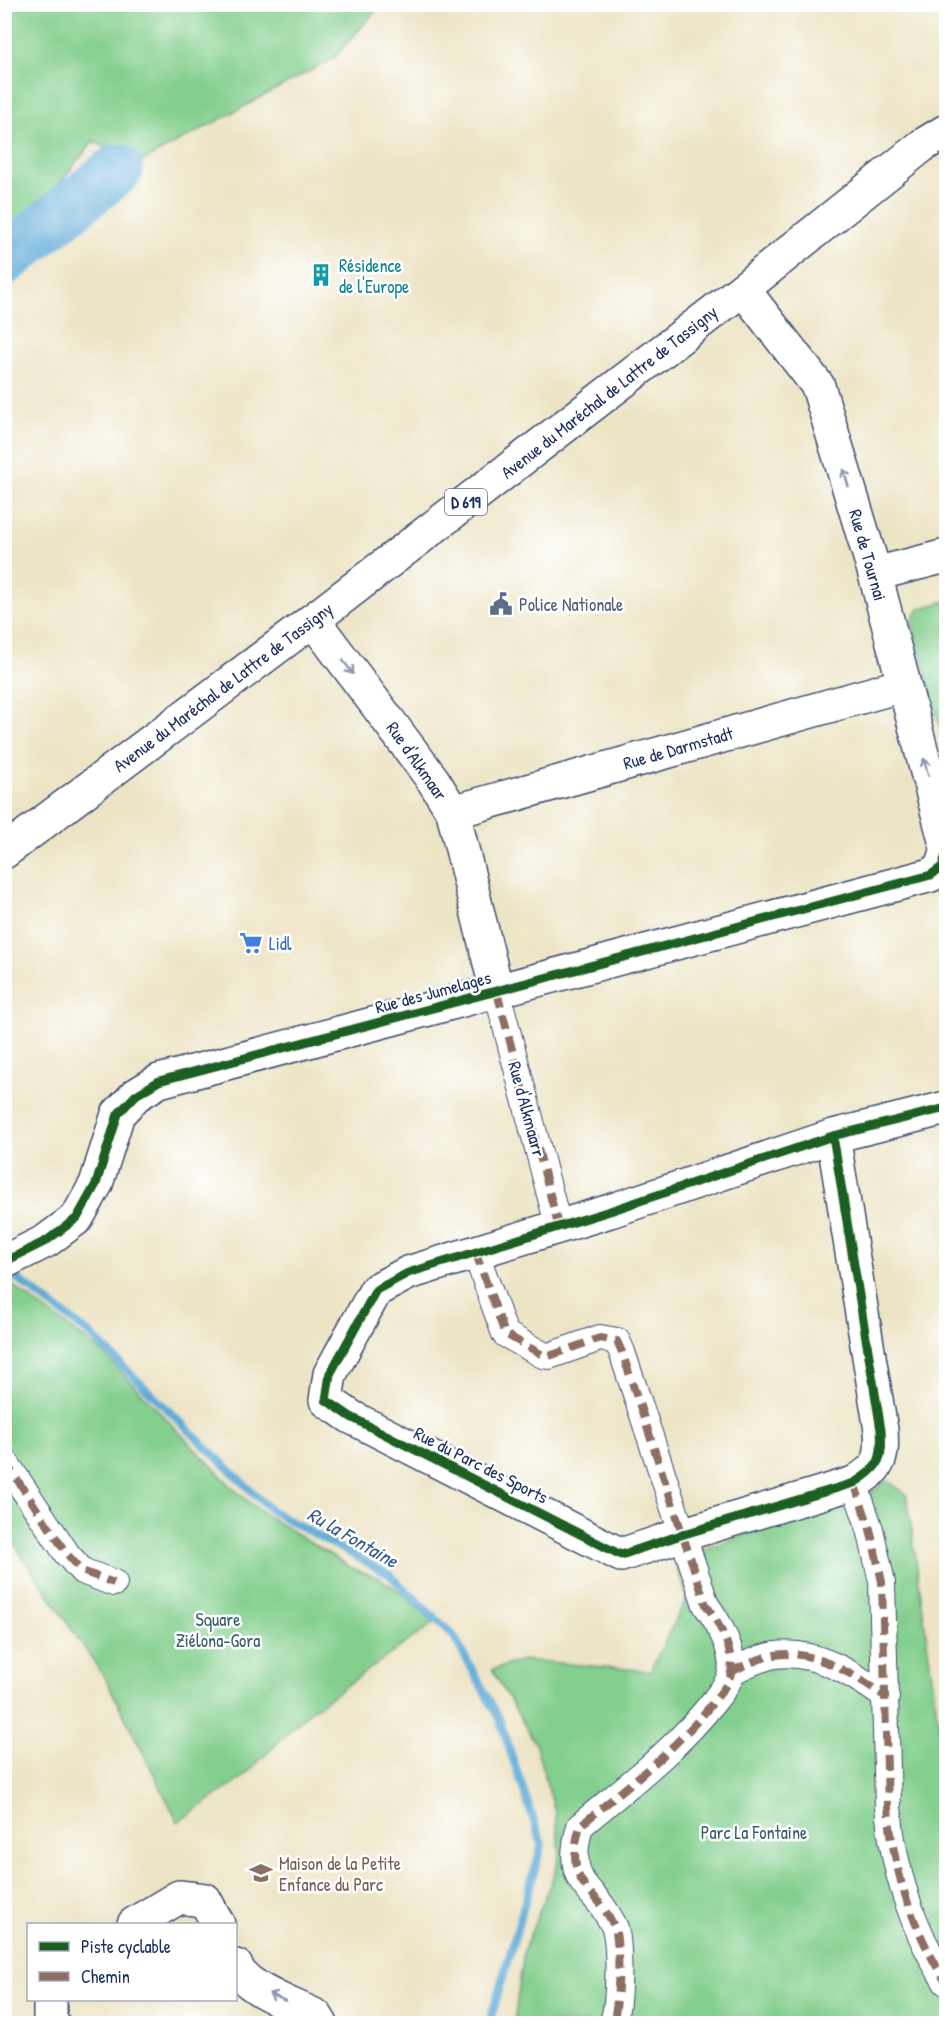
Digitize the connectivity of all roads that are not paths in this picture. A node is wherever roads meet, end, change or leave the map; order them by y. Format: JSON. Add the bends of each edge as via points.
{"nodes":[{"id":1,"x":946,"y":114,"type":"edge"},
{"id":2,"x":935,"y":138,"type":"edge"},
{"id":3,"x":743,"y":288,"type":"junction"},
{"id":4,"x":946,"y":556,"type":"edge"},
{"id":5,"x":875,"y":574,"type":"junction"},
{"id":6,"x":313,"y":620,"type":"junction"},
{"id":7,"x":903,"y":685,"type":"junction"},
{"id":8,"x":453,"y":812,"type":"junction"},
{"id":9,"x":946,"y":844,"type":"edge"},
{"id":10,"x":4,"y":852,"type":"edge"},
{"id":11,"x":946,"y":855,"type":"edge"},
{"id":12,"x":497,"y":992,"type":"junction"},
{"id":13,"x":946,"y":1108,"type":"edge"},
{"id":14,"x":833,"y":1136,"type":"junction"},
{"id":15,"x":558,"y":1225,"type":"junction"},
{"id":16,"x":475,"y":1251,"type":"junction"},
{"id":17,"x":11,"y":1258,"type":"edge"},
{"id":18,"x":4,"y":1460,"type":"edge"},
{"id":19,"x":854,"y":1483,"type":"junction"},
{"id":20,"x":681,"y":1535,"type":"junction"},
{"id":21,"x":114,"y":1583,"type":"dead end"},
{"id":22,"x":731,"y":1672,"type":"junction"},
{"id":23,"x":886,"y":1697,"type":"junction"},
{"id":24,"x":136,"y":1923,"type":"edge"},
{"id":25,"x":218,"y":1923,"type":"edge"},
{"id":26,"x":237,"y":1970,"type":"edge"},
{"id":27,"x":946,"y":1982,"type":"edge"},
{"id":28,"x":50,"y":2001,"type":"edge"},
{"id":29,"x":53,"y":2024,"type":"edge"},
{"id":30,"x":321,"y":2024,"type":"edge"},
{"id":31,"x":612,"y":2024,"type":"edge"}],
"edges":[{"from":1,"to":2,"type":"street","number":"D 619"},
{"from":2,"to":3,"type":"street","name":"Avenue du Maréchal de Lattre de Tassigny","number":"D 619"},
{"from":5,"to":3,"type":"street","name":"Rue de Tournai","one_way":true,"via":[[818,386]]},
{"from":3,"to":6,"type":"street","name":"Avenue du Maréchal de Lattre de Tassigny","number":"D 619"},
{"from":4,"to":5,"type":"street"},
{"from":5,"to":7,"type":"street","name":"Rue de Tournai"},
{"from":6,"to":8,"type":"street","name":"Rue d'Alkmaar","one_way":true},
{"from":6,"to":10,"type":"street","name":"Avenue du Maréchal de Lattre de Tassigny","number":"D 619"},
{"from":7,"to":8,"type":"street","name":"Rue de Darmstadt"},
{"from":9,"to":7,"type":"street","name":"Rue de Tournai","one_way":true},
{"from":8,"to":12,"type":"street","name":"Rue d'Alkmaar"},
{"from":11,"to":12,"type":"street","name":"Rue des Jumelages","via":[[942,867],[931,876]]},
{"from":12,"to":15,"type":"street","name":"Rue d'Alkmaarr"},
{"from":12,"to":17,"type":"street","name":"Rue des Jumelages","via":[[159,1081],[136,1095],[117,1114],[96,1184],[77,1218],[46,1241]]},
{"from":13,"to":14,"type":"street"},
{"from":14,"to":15,"type":"street","name":"Rue du Parc des Sports"},
{"from":14,"to":19,"type":"street","name":"Rue du Parc des Sports","via":[[881,1430],[882,1453],[874,1471]]},
{"from":15,"to":16,"type":"street","name":"Rue du Parc des Sports"},
{"from":16,"to":20,"type":"street","via":[[505,1334],[549,1356],[600,1338],[617,1341]]},
{"from":16,"to":20,"type":"street","name":"Rue du Parc des Sports","via":[[408,1273],[376,1290],[330,1374],[326,1400],[351,1417],[621,1555]]},
{"from":18,"to":21,"type":"street","via":[[82,1571]]},
{"from":19,"to":20,"type":"street","name":"Rue du Parc des Sports"},
{"from":19,"to":23,"type":"street","via":[[882,1582]]},
{"from":20,"to":22,"type":"street","via":[[706,1605],[719,1622]]},
{"from":22,"to":23,"type":"street","via":[[758,1659],[796,1655],[819,1659],[843,1670]]},
{"from":22,"to":31,"type":"street","via":[[724,1688],[684,1737],[580,1826],[575,1863],[582,1881],[615,1928],[619,1976]]},
{"from":23,"to":27,"type":"street","via":[[891,1842],[912,1916]]},
{"from":24,"to":25,"type":"street","via":[[179,1897],[205,1900]]},
{"from":30,"to":26,"type":"street","one_way":true,"via":[[316,2016],[254,1986]]},
{"from":28,"to":29,"type":"street"}]}
